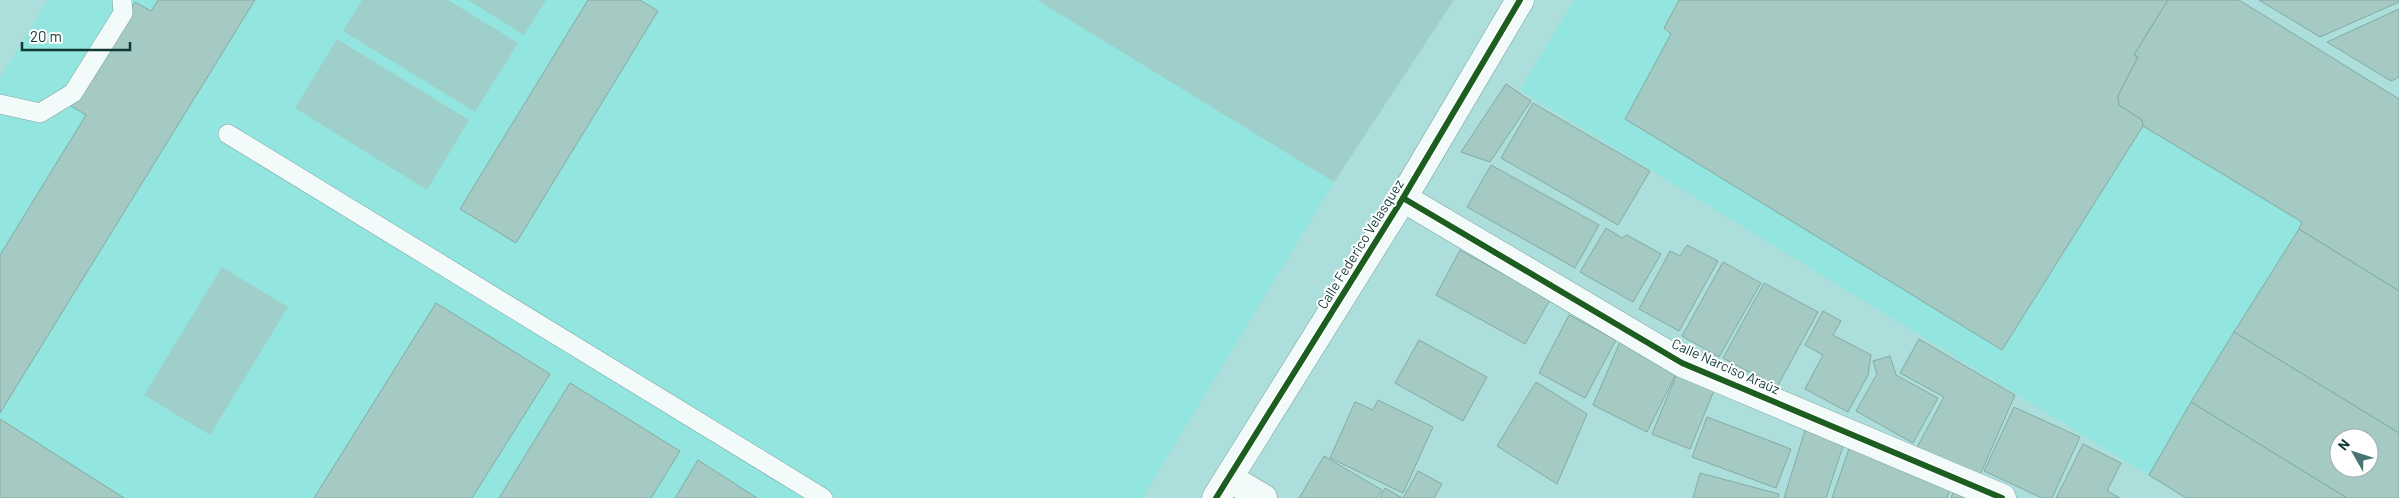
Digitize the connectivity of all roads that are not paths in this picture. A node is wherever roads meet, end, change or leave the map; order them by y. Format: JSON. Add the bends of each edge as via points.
{"nodes":[{"id":1,"x":122,"y":0,"type":"edge"},
{"id":2,"x":1520,"y":0,"type":"edge"},
{"id":3,"x":0,"y":104,"type":"edge"},
{"id":4,"x":228,"y":134,"type":"dead end"},
{"id":5,"x":1403,"y":198,"type":"junction"},
{"id":6,"x":1222,"y":488,"type":"edge"},
{"id":7,"x":823,"y":498,"type":"edge"},
{"id":8,"x":1263,"y":498,"type":"edge"},
{"id":9,"x":2002,"y":498,"type":"edge"}],
"edges":[{"from":1,"to":3,"type":"lane","via":[[123,13],[73,93],[40,113]]},
{"from":2,"to":5,"type":"street","name":"Calle Federico Velasquez"},
{"from":4,"to":7,"type":"lane"},
{"from":5,"to":6,"type":"street","name":"Calle Federico Velasquez"},
{"from":5,"to":9,"type":"street","name":"Calle Narciso Araúz","via":[[1682,363]]},
{"from":6,"to":8,"type":"street"}]}
